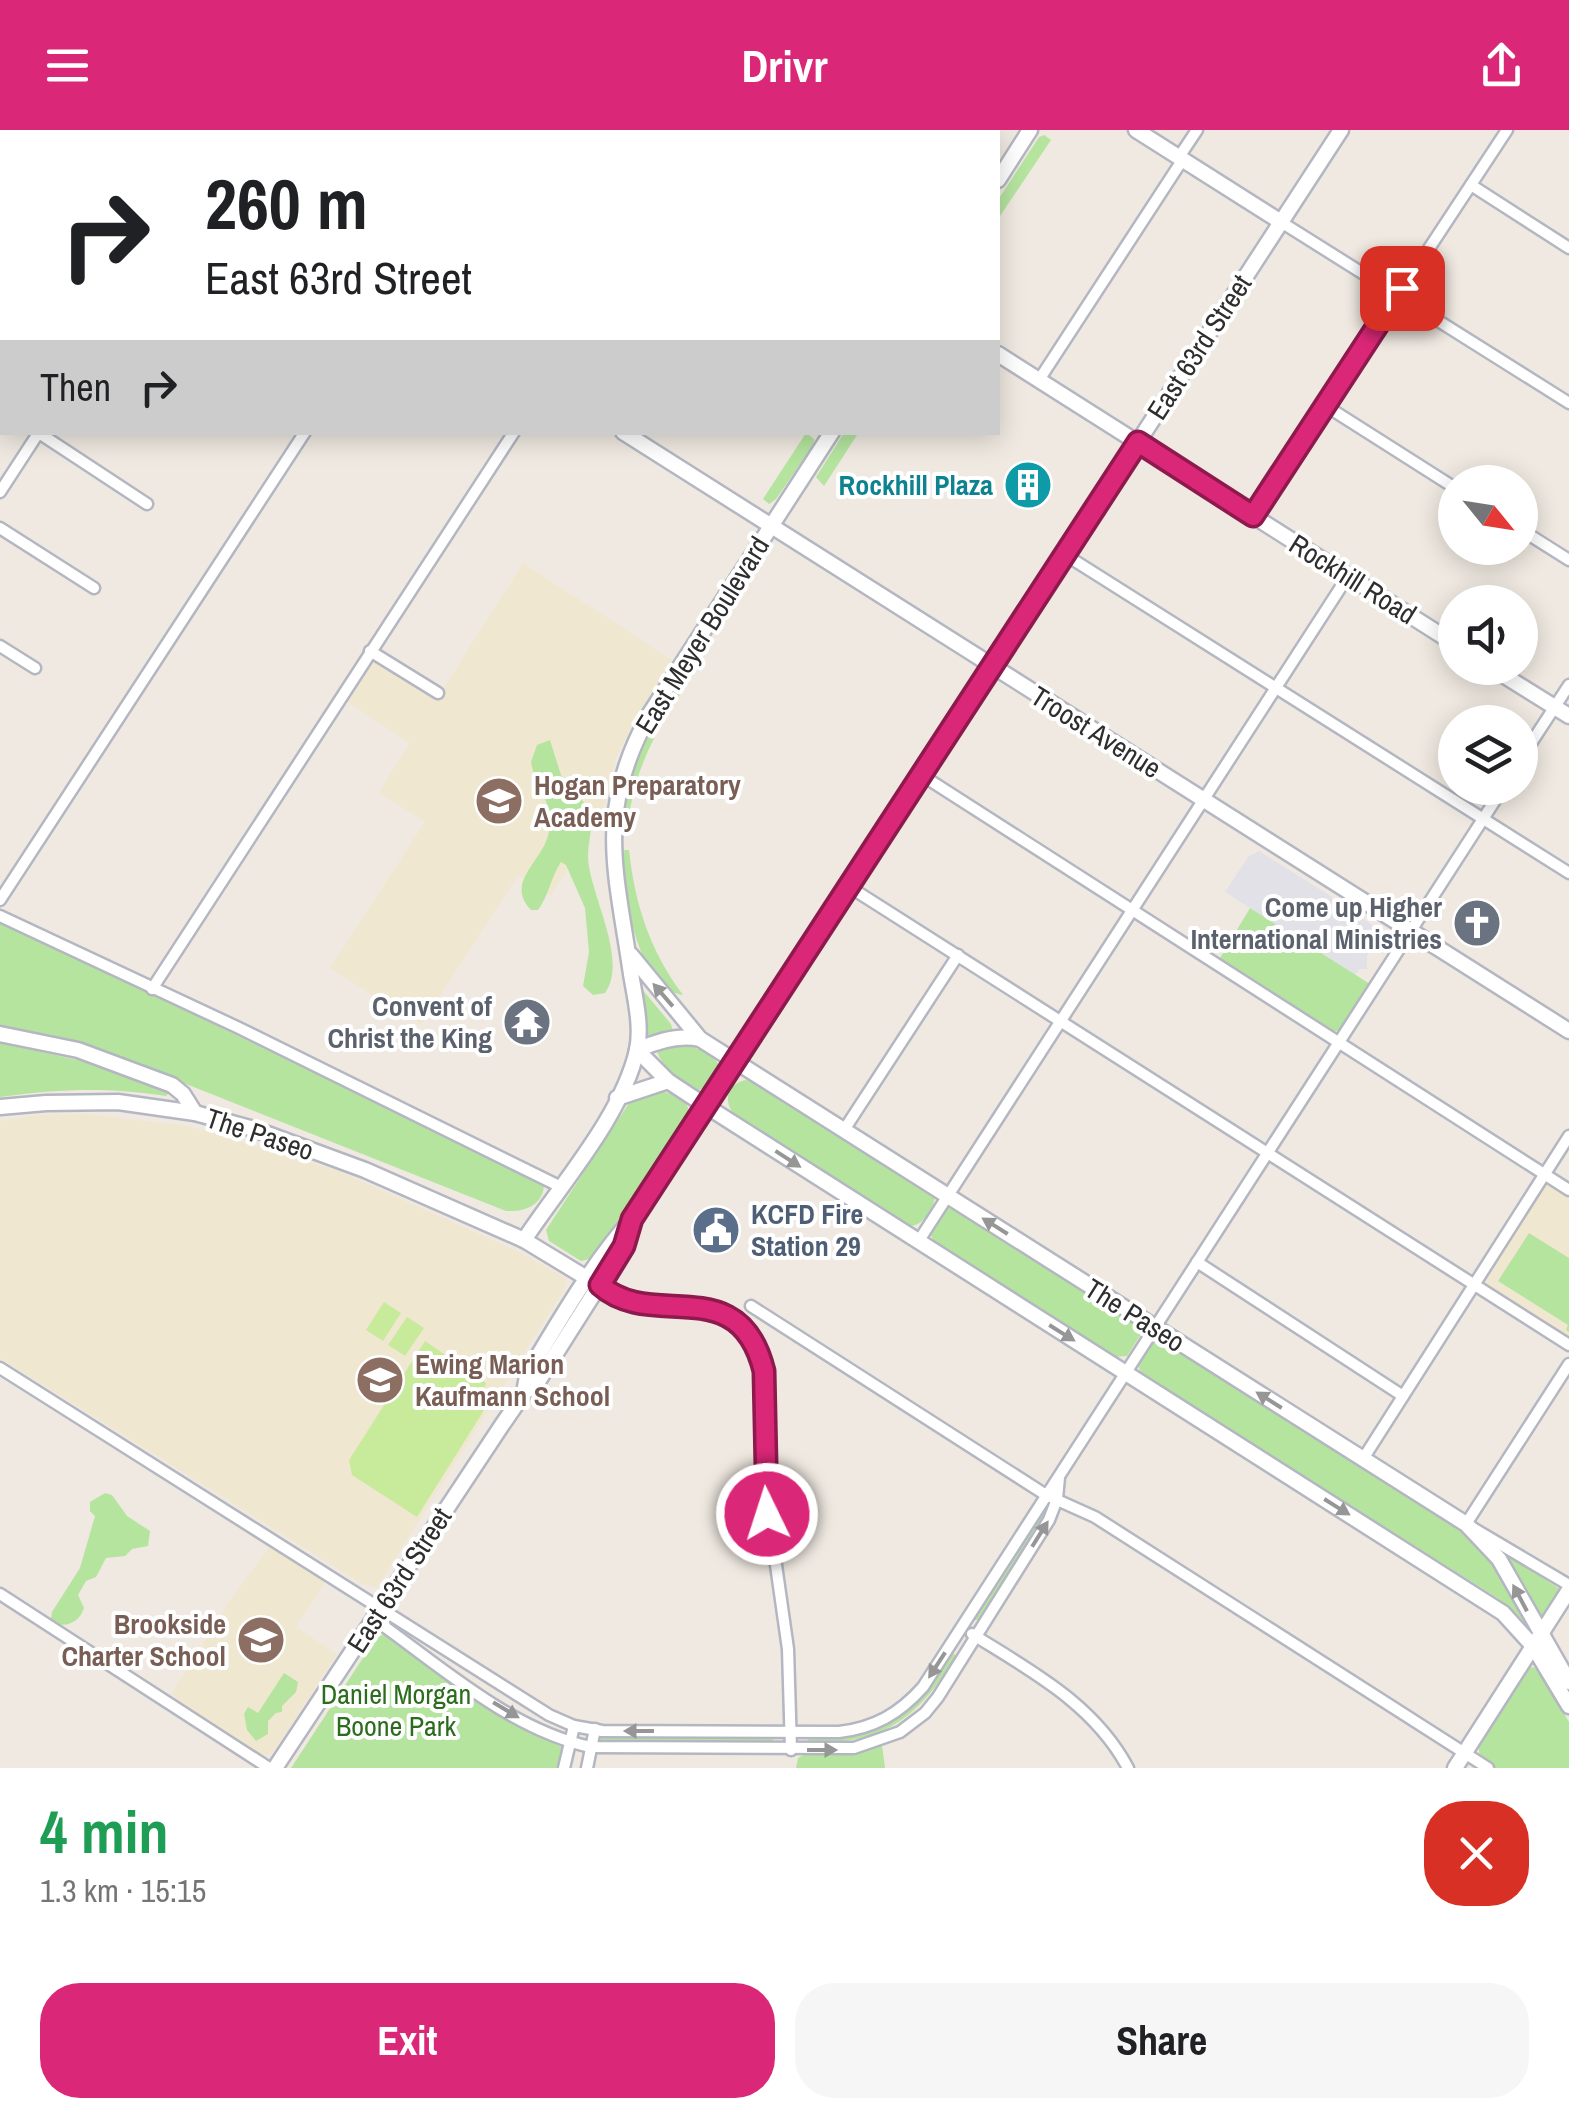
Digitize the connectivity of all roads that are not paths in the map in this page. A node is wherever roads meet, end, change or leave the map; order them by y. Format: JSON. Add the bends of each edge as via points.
{"nodes":[{"id":1,"x":1030,"y":130,"type":"edge"},
{"id":2,"x":1136,"y":130,"type":"edge"},
{"id":3,"x":1197,"y":130,"type":"edge"},
{"id":4,"x":1340,"y":130,"type":"edge"},
{"id":5,"x":1506,"y":130,"type":"edge"},
{"id":6,"x":1181,"y":158,"type":"junction"},
{"id":7,"x":1000,"y":177,"type":"edge"},
{"id":8,"x":1470,"y":185,"type":"junction"},
{"id":9,"x":1281,"y":222,"type":"junction"},
{"id":10,"x":1569,"y":248,"type":"edge"},
{"id":11,"x":1398,"y":296,"type":"junction"},
{"id":12,"x":1000,"y":355,"type":"edge"},
{"id":13,"x":1039,"y":380,"type":"junction"},
{"id":14,"x":1569,"y":403,"type":"edge"},
{"id":15,"x":1326,"y":406,"type":"junction"},
{"id":16,"x":38,"y":435,"type":"edge"},
{"id":17,"x":42,"y":435,"type":"edge"},
{"id":18,"x":303,"y":435,"type":"edge"},
{"id":19,"x":512,"y":435,"type":"edge"},
{"id":20,"x":627,"y":435,"type":"edge"},
{"id":21,"x":830,"y":435,"type":"edge"},
{"id":22,"x":1138,"y":442,"type":"junction"},
{"id":23,"x":1438,"y":477,"type":"edge"},
{"id":24,"x":0,"y":492,"type":"edge"},
{"id":25,"x":148,"y":504,"type":"dead end"},
{"id":26,"x":1253,"y":516,"type":"junction"},
{"id":27,"x":770,"y":527,"type":"junction"},
{"id":28,"x":0,"y":528,"type":"edge"},
{"id":29,"x":1538,"y":540,"type":"edge"},
{"id":30,"x":1064,"y":554,"type":"junction"},
{"id":31,"x":1569,"y":560,"type":"edge"},
{"id":32,"x":1348,"y":576,"type":"junction"},
{"id":33,"x":94,"y":588,"type":"dead end"},
{"id":34,"x":1438,"y":633,"type":"edge"},
{"id":35,"x":0,"y":646,"type":"edge"},
{"id":36,"x":370,"y":652,"type":"junction"},
{"id":37,"x":991,"y":666,"type":"junction"},
{"id":38,"x":36,"y":668,"type":"dead end"},
{"id":39,"x":1519,"y":685,"type":"edge"},
{"id":40,"x":1569,"y":685,"type":"edge"},
{"id":41,"x":1276,"y":687,"type":"junction"},
{"id":42,"x":438,"y":693,"type":"dead end"},
{"id":43,"x":1554,"y":707,"type":"junction"},
{"id":44,"x":1569,"y":716,"type":"edge"},
{"id":45,"x":1538,"y":732,"type":"edge"},
{"id":46,"x":920,"y":774,"type":"junction"},
{"id":47,"x":1203,"y":800,"type":"junction"},
{"id":48,"x":1491,"y":805,"type":"edge"},
{"id":49,"x":1483,"y":818,"type":"junction"},
{"id":50,"x":1569,"y":873,"type":"edge"},
{"id":51,"x":848,"y":886,"type":"junction"},
{"id":52,"x":0,"y":900,"type":"edge"},
{"id":53,"x":1133,"y":909,"type":"junction"},
{"id":54,"x":0,"y":916,"type":"edge"},
{"id":55,"x":1410,"y":930,"type":"junction"},
{"id":56,"x":628,"y":949,"type":"junction"},
{"id":57,"x":958,"y":955,"type":"junction"},
{"id":58,"x":152,"y":990,"type":"junction"},
{"id":59,"x":1061,"y":1020,"type":"junction"},
{"id":60,"x":1569,"y":1031,"type":"edge"},
{"id":61,"x":0,"y":1034,"type":"edge"},
{"id":62,"x":700,"y":1040,"type":"junction"},
{"id":63,"x":1338,"y":1043,"type":"junction"},
{"id":64,"x":637,"y":1050,"type":"junction"},
{"id":65,"x":735,"y":1061,"type":"junction"},
{"id":66,"x":668,"y":1081,"type":"junction"},
{"id":67,"x":617,"y":1098,"type":"junction"},
{"id":68,"x":706,"y":1106,"type":"junction"},
{"id":69,"x":0,"y":1108,"type":"edge"},
{"id":70,"x":195,"y":1113,"type":"junction"},
{"id":71,"x":844,"y":1130,"type":"junction"},
{"id":72,"x":1569,"y":1136,"type":"edge"},
{"id":73,"x":1267,"y":1152,"type":"junction"},
{"id":74,"x":1544,"y":1174,"type":"junction"},
{"id":75,"x":560,"y":1186,"type":"junction"},
{"id":76,"x":1569,"y":1190,"type":"edge"},
{"id":77,"x":948,"y":1196,"type":"junction"},
{"id":78,"x":632,"y":1219,"type":"junction"},
{"id":79,"x":524,"y":1240,"type":"junction"},
{"id":80,"x":918,"y":1242,"type":"junction"},
{"id":81,"x":1197,"y":1262,"type":"junction"},
{"id":82,"x":592,"y":1281,"type":"junction"},
{"id":83,"x":1474,"y":1284,"type":"junction"},
{"id":84,"x":751,"y":1306,"type":"dead end"},
{"id":85,"x":1154,"y":1327,"type":"junction"},
{"id":86,"x":1569,"y":1345,"type":"edge"},
{"id":87,"x":1569,"y":1364,"type":"edge"},
{"id":88,"x":0,"y":1368,"type":"edge"},
{"id":89,"x":1125,"y":1372,"type":"junction"},
{"id":90,"x":524,"y":1392,"type":"junction"},
{"id":91,"x":1404,"y":1396,"type":"junction"},
{"id":92,"x":1363,"y":1460,"type":"junction"},
{"id":93,"x":1052,"y":1497,"type":"junction"},
{"id":94,"x":1466,"y":1524,"type":"junction"},
{"id":95,"x":1569,"y":1588,"type":"edge"},
{"id":96,"x":0,"y":1594,"type":"edge"},
{"id":97,"x":380,"y":1607,"type":"junction"},
{"id":98,"x":961,"y":1628,"type":"junction"},
{"id":99,"x":976,"y":1637,"type":"junction"},
{"id":100,"x":1537,"y":1640,"type":"junction"},
{"id":101,"x":1569,"y":1682,"type":"edge"},
{"id":102,"x":1569,"y":1706,"type":"edge"},
{"id":103,"x":574,"y":1726,"type":"junction"},
{"id":104,"x":595,"y":1730,"type":"junction"},
{"id":105,"x":790,"y":1732,"type":"junction"},
{"id":106,"x":569,"y":1742,"type":"junction"},
{"id":107,"x":592,"y":1747,"type":"junction"},
{"id":108,"x":791,"y":1750,"type":"junction"},
{"id":109,"x":1465,"y":1753,"type":"junction"},
{"id":110,"x":272,"y":1768,"type":"edge"},
{"id":111,"x":564,"y":1768,"type":"edge"},
{"id":112,"x":587,"y":1768,"type":"edge"},
{"id":113,"x":1128,"y":1768,"type":"edge"},
{"id":114,"x":1455,"y":1768,"type":"edge"},
{"id":115,"x":1488,"y":1768,"type":"edge"}],
"edges":[{"from":1,"to":7,"type":"main road"},
{"from":2,"to":6,"type":"main road"},
{"from":3,"to":6,"type":"street"},
{"from":4,"to":9,"type":"main road","name":"East 63rd Street"},
{"from":5,"to":8,"type":"street"},
{"from":6,"to":9,"type":"main road"},
{"from":6,"to":13,"type":"street"},
{"from":8,"to":10,"type":"street"},
{"from":8,"to":11,"type":"street"},
{"from":9,"to":11,"type":"street"},
{"from":9,"to":22,"type":"main road","name":"East 63rd Street"},
{"from":11,"to":14,"type":"street"},
{"from":11,"to":15,"type":"street"},
{"from":12,"to":13,"type":"main road","name":"Rockhill Road"},
{"from":13,"to":22,"type":"main road","name":"Rockhill Road"},
{"from":15,"to":23,"type":"street"},
{"from":15,"to":26,"type":"street"},
{"from":16,"to":24,"type":"street"},
{"from":17,"to":25,"type":"street"},
{"from":18,"to":52,"type":"street"},
{"from":19,"to":36,"type":"street"},
{"from":20,"to":27,"type":"main road","name":"Troost Avenue"},
{"from":21,"to":27,"type":"main road","name":"East Meyer Boulevard"},
{"from":22,"to":26,"type":"main road","name":"Rockhill Road"},
{"from":22,"to":30,"type":"main road","name":"East 63rd Street"},
{"from":26,"to":32,"type":"main road","name":"Rockhill Road"},
{"from":27,"to":37,"type":"main road","name":"Troost Avenue"},
{"from":27,"to":56,"type":"main road","name":"East Meyer Boulevard","via":[[649,715],[623,770],[612,848]]},
{"from":28,"to":33,"type":"street"},
{"from":29,"to":31,"type":"street"},
{"from":30,"to":37,"type":"main road","name":"East 63rd Street"},
{"from":30,"to":41,"type":"street"},
{"from":32,"to":34,"type":"main road","name":"Rockhill Road"},
{"from":32,"to":41,"type":"street"},
{"from":35,"to":38,"type":"street"},
{"from":36,"to":42,"type":"street"},
{"from":36,"to":58,"type":"street"},
{"from":37,"to":46,"type":"main road","name":"East 63rd Street"},
{"from":37,"to":47,"type":"main road","name":"Troost Avenue"},
{"from":39,"to":43,"type":"main road"},
{"from":40,"to":43,"type":"street"},
{"from":41,"to":47,"type":"street"},
{"from":41,"to":49,"type":"street"},
{"from":43,"to":44,"type":"main road"},
{"from":43,"to":45,"type":"street"},
{"from":46,"to":51,"type":"main road","name":"East 63rd Street"},
{"from":46,"to":53,"type":"street"},
{"from":47,"to":53,"type":"street"},
{"from":47,"to":55,"type":"main road","name":"Troost Avenue"},
{"from":48,"to":49,"type":"street"},
{"from":49,"to":50,"type":"street"},
{"from":49,"to":55,"type":"street"},
{"from":51,"to":57,"type":"street"},
{"from":51,"to":65,"type":"main road","name":"East 63rd Street"},
{"from":53,"to":59,"type":"street"},
{"from":53,"to":63,"type":"street"},
{"from":54,"to":58,"type":"street"},
{"from":55,"to":60,"type":"main road","name":"Troost Avenue"},
{"from":55,"to":63,"type":"street"},
{"from":62,"to":56,"type":"main road","one_way":true},
{"from":56,"to":64,"type":"main road","name":"East Meyer Boulevard"},
{"from":57,"to":59,"type":"street"},
{"from":57,"to":71,"type":"street"},
{"from":58,"to":75,"type":"street"},
{"from":59,"to":73,"type":"street"},
{"from":59,"to":77,"type":"street"},
{"from":61,"to":70,"type":"main road","name":"The Paseo","via":[[78,1050],[172,1085]]},
{"from":62,"to":64,"type":"main road","via":[[687,1036]]},
{"from":62,"to":65,"type":"main road","name":"The Paseo"},
{"from":63,"to":73,"type":"street"},
{"from":63,"to":74,"type":"street"},
{"from":64,"to":66,"type":"main road","name":"The Paseo"},
{"from":64,"to":67,"type":"main road","name":"East Meyer Boulevard"},
{"from":65,"to":68,"type":"main road","name":"East 63rd Street"},
{"from":65,"to":71,"type":"main road","name":"The Paseo"},
{"from":66,"to":67,"type":"main road"},
{"from":66,"to":68,"type":"main road","name":"The Paseo"},
{"from":67,"to":75,"type":"main road","name":"East Meyer Boulevard"},
{"from":68,"to":78,"type":"main road","name":"East 63rd Street"},
{"from":68,"to":80,"type":"main road","name":"The Paseo","one_way":true},
{"from":69,"to":70,"type":"main road","via":[[118,1102]]},
{"from":70,"to":79,"type":"main road","name":"The Paseo","via":[[365,1170]]},
{"from":71,"to":77,"type":"main road","name":"The Paseo"},
{"from":72,"to":74,"type":"street"},
{"from":73,"to":81,"type":"street"},
{"from":73,"to":83,"type":"street"},
{"from":74,"to":76,"type":"street"},
{"from":74,"to":83,"type":"street"},
{"from":75,"to":79,"type":"main road","name":"East Meyer Boulevard"},
{"from":77,"to":80,"type":"street"},
{"from":85,"to":77,"type":"main road","name":"The Paseo","one_way":true},
{"from":78,"to":82,"type":"main road","name":"East 63rd Street"},
{"from":78,"to":82,"type":"main road","name":"East 63rd Street","via":[[624,1246]]},
{"from":79,"to":82,"type":"main road","name":"The Paseo"},
{"from":80,"to":89,"type":"main road","name":"The Paseo","one_way":true},
{"from":81,"to":85,"type":"street"},
{"from":81,"to":91,"type":"street"},
{"from":82,"to":90,"type":"main road","name":"East 63rd Street","via":[[534,1361]]},
{"from":82,"to":90,"type":"main road","name":"East 63rd Street","via":[[566,1337]]},
{"from":82,"to":105,"type":"street","via":[[640,1305],[717,1312],[738,1327],[760,1358],[764,1493],[788,1649]]},
{"from":83,"to":86,"type":"street"},
{"from":83,"to":91,"type":"street"},
{"from":84,"to":93,"type":"street"},
{"from":85,"to":89,"type":"street"},
{"from":92,"to":85,"type":"main road","name":"The Paseo","one_way":true},
{"from":87,"to":94,"type":"street"},
{"from":88,"to":97,"type":"street"},
{"from":89,"to":93,"type":"street"},
{"from":89,"to":100,"type":"main road","name":"The Paseo","one_way":true},
{"from":90,"to":97,"type":"main road","name":"East 63rd Street"},
{"from":91,"to":92,"type":"street"},
{"from":92,"to":94,"type":"main road","name":"The Paseo"},
{"from":93,"to":98,"type":"street"},
{"from":99,"to":93,"type":"street","one_way":true,"via":[[1049,1520]]},
{"from":93,"to":109,"type":"street","via":[[1095,1517]]},
{"from":94,"to":95,"type":"street"},
{"from":100,"to":94,"type":"main road","name":"The Paseo","one_way":true,"via":[[1499,1559]]},
{"from":95,"to":100,"type":"main road"},
{"from":96,"to":110,"type":"street"},
{"from":97,"to":103,"type":"street"},
{"from":97,"to":106,"type":"street","one_way":true,"via":[[385,1627],[442,1668],[547,1735]]},
{"from":97,"to":110,"type":"main road","name":"East 63rd Street"},
{"from":98,"to":99,"type":"street"},
{"from":98,"to":105,"type":"street","one_way":true,"via":[[921,1690],[885,1720],[839,1732]]},
{"from":108,"to":99,"type":"street","one_way":true,"via":[[854,1748],[900,1732],[938,1697]]},
{"from":99,"to":113,"type":"street","via":[[1090,1714]]},
{"from":100,"to":101,"type":"main road","name":"The Paseo"},
{"from":100,"to":102,"type":"main road","name":"The Paseo"},
{"from":100,"to":109,"type":"main road"},
{"from":103,"to":104,"type":"street"},
{"from":103,"to":106,"type":"street"},
{"from":105,"to":104,"type":"street","one_way":true},
{"from":104,"to":107,"type":"street"},
{"from":105,"to":108,"type":"street"},
{"from":106,"to":107,"type":"street"},
{"from":106,"to":111,"type":"street"},
{"from":107,"to":108,"type":"street"},
{"from":107,"to":112,"type":"street"},
{"from":109,"to":114,"type":"main road"},
{"from":109,"to":115,"type":"street"}]}
